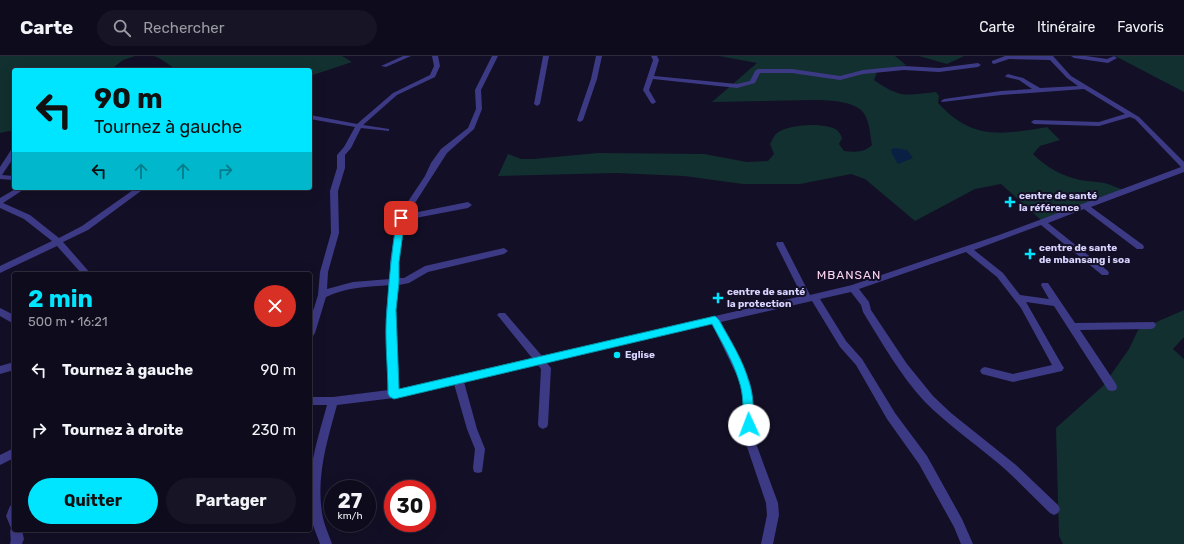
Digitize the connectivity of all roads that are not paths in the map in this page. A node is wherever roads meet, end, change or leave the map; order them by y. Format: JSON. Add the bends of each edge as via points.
{"nodes":[{"id":1,"x":408,"y":56,"type":"edge"},
{"id":2,"x":435,"y":56,"type":"edge"},
{"id":3,"x":495,"y":56,"type":"edge"},
{"id":4,"x":546,"y":56,"type":"edge"},
{"id":5,"x":599,"y":56,"type":"edge"},
{"id":6,"x":654,"y":56,"type":"edge"},
{"id":7,"x":1074,"y":56,"type":"edge"},
{"id":8,"x":1051,"y":57,"type":"edge"},
{"id":9,"x":1114,"y":58,"type":"dead end"},
{"id":10,"x":994,"y":62,"type":"dead end"},
{"id":11,"x":978,"y":65,"type":"dead end"},
{"id":12,"x":384,"y":66,"type":"dead end"},
{"id":13,"x":1008,"y":76,"type":"dead end"},
{"id":14,"x":650,"y":77,"type":"junction"},
{"id":15,"x":1085,"y":87,"type":"junction"},
{"id":16,"x":1038,"y":90,"type":"junction"},
{"id":17,"x":944,"y":101,"type":"dead end"},
{"id":18,"x":653,"y":102,"type":"dead end"},
{"id":19,"x":537,"y":104,"type":"dead end"},
{"id":20,"x":1131,"y":114,"type":"junction"},
{"id":21,"x":312,"y":117,"type":"edge"},
{"id":22,"x":580,"y":120,"type":"dead end"},
{"id":23,"x":1034,"y":122,"type":"dead end"},
{"id":24,"x":359,"y":126,"type":"junction"},
{"id":25,"x":387,"y":130,"type":"dead end"},
{"id":26,"x":12,"y":155,"type":"edge"},
{"id":27,"x":1184,"y":167,"type":"edge"},
{"id":28,"x":0,"y":173,"type":"edge"},
{"id":29,"x":0,"y":177,"type":"edge"},
{"id":30,"x":12,"y":178,"type":"edge"},
{"id":31,"x":19,"y":190,"type":"edge"},
{"id":32,"x":138,"y":190,"type":"edge"},
{"id":33,"x":0,"y":203,"type":"edge"},
{"id":34,"x":468,"y":205,"type":"dead end"},
{"id":35,"x":1084,"y":206,"type":"junction"},
{"id":36,"x":401,"y":218,"type":"junction"},
{"id":37,"x":1042,"y":222,"type":"junction"},
{"id":38,"x":59,"y":242,"type":"junction"},
{"id":39,"x":780,"y":244,"type":"dead end"},
{"id":40,"x":1140,"y":247,"type":"dead end"},
{"id":41,"x":968,"y":249,"type":"junction"},
{"id":42,"x":504,"y":251,"type":"dead end"},
{"id":43,"x":0,"y":270,"type":"edge"},
{"id":44,"x":84,"y":272,"type":"edge"},
{"id":45,"x":1105,"y":273,"type":"dead end"},
{"id":46,"x":395,"y":282,"type":"junction"},
{"id":47,"x":1045,"y":285,"type":"dead end"},
{"id":48,"x":853,"y":288,"type":"junction"},
{"id":49,"x":322,"y":295,"type":"junction"},
{"id":50,"x":811,"y":298,"type":"junction"},
{"id":51,"x":1018,"y":298,"type":"junction"},
{"id":52,"x":1057,"y":303,"type":"junction"},
{"id":53,"x":0,"y":311,"type":"edge"},
{"id":54,"x":502,"y":315,"type":"dead end"},
{"id":55,"x":12,"y":319,"type":"edge"},
{"id":56,"x":715,"y":320,"type":"junction"},
{"id":57,"x":1151,"y":325,"type":"dead end"},
{"id":58,"x":312,"y":327,"type":"edge"},
{"id":59,"x":1073,"y":327,"type":"junction"},
{"id":60,"x":539,"y":360,"type":"junction"},
{"id":61,"x":12,"y":367,"type":"edge"},
{"id":62,"x":0,"y":370,"type":"edge"},
{"id":63,"x":985,"y":371,"type":"dead end"},
{"id":64,"x":458,"y":380,"type":"junction"},
{"id":65,"x":1112,"y":387,"type":"dead end"},
{"id":66,"x":394,"y":394,"type":"junction"},
{"id":67,"x":312,"y":400,"type":"edge"},
{"id":68,"x":333,"y":401,"type":"junction"},
{"id":69,"x":543,"y":424,"type":"dead end"},
{"id":70,"x":12,"y":454,"type":"edge"},
{"id":71,"x":0,"y":460,"type":"edge"},
{"id":72,"x":478,"y":468,"type":"dead end"},
{"id":73,"x":1054,"y":509,"type":"dead end"},
{"id":74,"x":16,"y":532,"type":"edge"},
{"id":75,"x":16,"y":544,"type":"edge"},
{"id":76,"x":326,"y":544,"type":"edge"},
{"id":77,"x":767,"y":544,"type":"edge"},
{"id":78,"x":967,"y":544,"type":"edge"}],
"edges":[{"from":1,"to":12,"type":"street"},
{"from":2,"to":24,"type":"street","via":[[437,66],[433,76],[395,94]]},
{"from":3,"to":36,"type":"street","via":[[478,90],[479,109],[471,129],[444,150],[430,176]]},
{"from":4,"to":19,"type":"street"},
{"from":5,"to":22,"type":"street"},
{"from":6,"to":14,"type":"street","via":[[656,60]]},
{"from":7,"to":9,"type":"street","via":[[1108,61]]},
{"from":8,"to":10,"type":"street","via":[[1008,57]]},
{"from":8,"to":15,"type":"street","via":[[1070,77]]},
{"from":11,"to":14,"type":"street","via":[[939,70],[904,68],[863,72],[840,78],[792,71],[758,71],[753,82],[737,86]]},
{"from":13,"to":16,"type":"street","via":[[1021,79]]},
{"from":14,"to":18,"type":"street","via":[[646,90]]},
{"from":15,"to":16,"type":"street"},
{"from":15,"to":20,"type":"street"},
{"from":16,"to":17,"type":"street"},
{"from":20,"to":23,"type":"street","via":[[1099,124]]},
{"from":20,"to":27,"type":"street","via":[[1144,124]]},
{"from":21,"to":24,"type":"street"},
{"from":24,"to":25,"type":"street"},
{"from":24,"to":49,"type":"street","via":[[341,155],[341,168],[334,191],[335,233],[324,272]]},
{"from":26,"to":28,"type":"street"},
{"from":27,"to":35,"type":"street"},
{"from":29,"to":30,"type":"street"},
{"from":31,"to":33,"type":"street"},
{"from":32,"to":38,"type":"street","via":[[85,228]]},
{"from":33,"to":38,"type":"street","via":[[34,220]]},
{"from":34,"to":36,"type":"street"},
{"from":35,"to":37,"type":"street"},
{"from":35,"to":40,"type":"street"},
{"from":36,"to":46,"type":"street","via":[[394,262]]},
{"from":37,"to":41,"type":"street"},
{"from":37,"to":45,"type":"street"},
{"from":38,"to":43,"type":"street"},
{"from":38,"to":44,"type":"street"},
{"from":39,"to":50,"type":"street"},
{"from":41,"to":48,"type":"street"},
{"from":41,"to":51,"type":"street","via":[[1000,275]]},
{"from":42,"to":46,"type":"street","via":[[425,269],[406,281]]},
{"from":46,"to":49,"type":"street","via":[[353,285]]},
{"from":46,"to":66,"type":"street","via":[[391,310]]},
{"from":47,"to":52,"type":"street"},
{"from":48,"to":50,"type":"street"},
{"from":48,"to":73,"type":"street","via":[[866,304],[866,310],[893,353],[929,400],[1007,464]]},
{"from":49,"to":58,"type":"street"},
{"from":50,"to":56,"type":"street"},
{"from":50,"to":78,"type":"street","via":[[842,344],[859,362],[891,416],[923,460]]},
{"from":51,"to":52,"type":"street"},
{"from":51,"to":63,"type":"street","via":[[1059,368],[1012,378]]},
{"from":52,"to":59,"type":"street"},
{"from":53,"to":55,"type":"street"},
{"from":54,"to":60,"type":"street"},
{"from":56,"to":60,"type":"street"},
{"from":56,"to":77,"type":"street","via":[[745,382],[749,438],[772,503],[773,515]]},
{"from":57,"to":59,"type":"street"},
{"from":59,"to":65,"type":"street"},
{"from":60,"to":64,"type":"street"},
{"from":60,"to":69,"type":"street","via":[[546,368]]},
{"from":61,"to":62,"type":"street"},
{"from":64,"to":66,"type":"street"},
{"from":64,"to":72,"type":"street","via":[[480,449]]},
{"from":66,"to":68,"type":"street"},
{"from":67,"to":68,"type":"street"},
{"from":68,"to":76,"type":"street","via":[[318,458],[314,488],[317,517]]},
{"from":70,"to":71,"type":"street"},
{"from":74,"to":75,"type":"street"}]}
